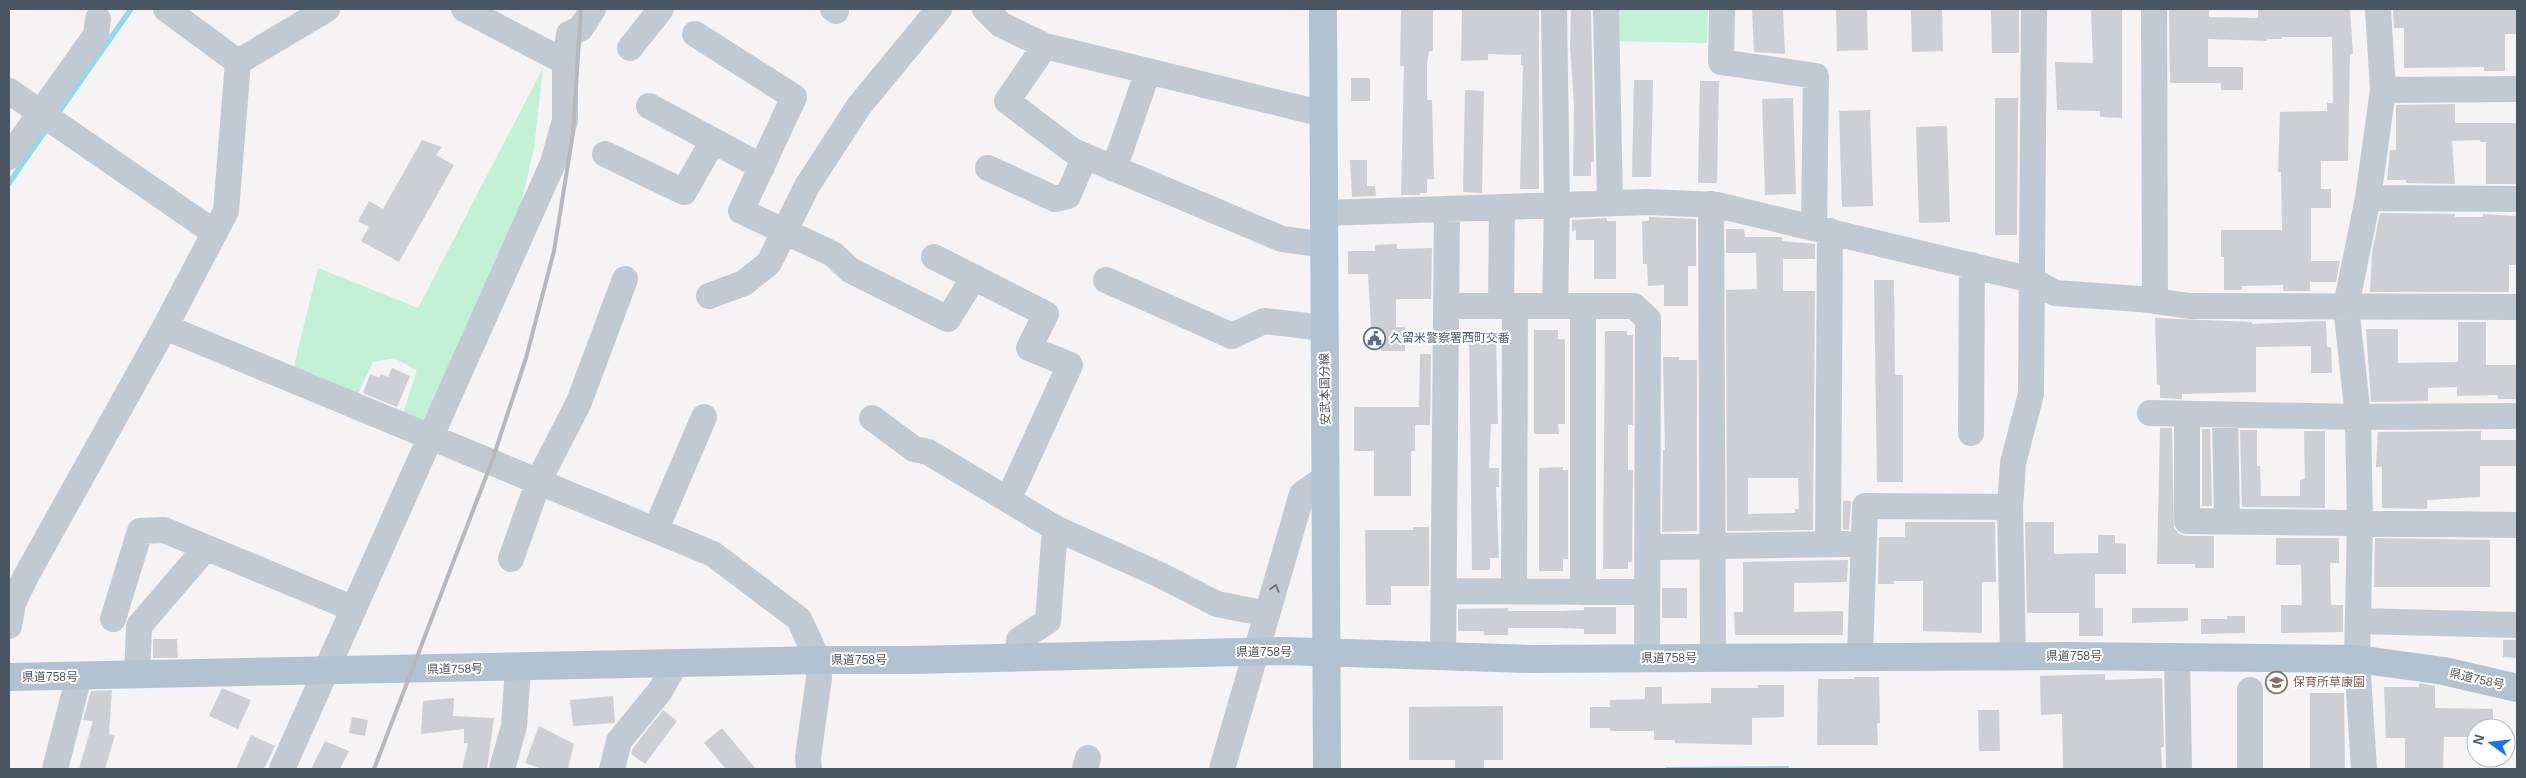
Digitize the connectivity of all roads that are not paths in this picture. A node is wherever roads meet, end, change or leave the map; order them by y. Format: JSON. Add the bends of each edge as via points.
{"nodes":[{"id":1,"x":166,"y":9,"type":"edge"},
{"id":2,"x":327,"y":9,"type":"edge"},
{"id":3,"x":464,"y":9,"type":"edge"},
{"id":4,"x":661,"y":9,"type":"edge"},
{"id":5,"x":939,"y":9,"type":"edge"},
{"id":6,"x":984,"y":9,"type":"edge"},
{"id":7,"x":1323,"y":9,"type":"edge"},
{"id":8,"x":1554,"y":9,"type":"edge"},
{"id":9,"x":1606,"y":9,"type":"edge"},
{"id":10,"x":1722,"y":9,"type":"edge"},
{"id":11,"x":2034,"y":9,"type":"edge"},
{"id":12,"x":2154,"y":9,"type":"edge"},
{"id":13,"x":2378,"y":9,"type":"edge"},
{"id":14,"x":98,"y":12,"type":"edge"},
{"id":15,"x":587,"y":18,"type":"edge"},
{"id":16,"x":695,"y":34,"type":"dead end"},
{"id":17,"x":1045,"y":46,"type":"junction"},
{"id":18,"x":630,"y":48,"type":"dead end"},
{"id":19,"x":238,"y":62,"type":"junction"},
{"id":20,"x":565,"y":62,"type":"junction"},
{"id":21,"x":1148,"y":71,"type":"junction"},
{"id":22,"x":2517,"y":89,"type":"edge"},
{"id":23,"x":2383,"y":90,"type":"junction"},
{"id":24,"x":9,"y":92,"type":"edge"},
{"id":25,"x":649,"y":106,"type":"dead end"},
{"id":26,"x":40,"y":114,"type":"junction"},
{"id":27,"x":1324,"y":114,"type":"junction"},
{"id":28,"x":714,"y":141,"type":"junction"},
{"id":29,"x":605,"y":154,"type":"dead end"},
{"id":30,"x":1085,"y":156,"type":"junction"},
{"id":31,"x":9,"y":157,"type":"edge"},
{"id":32,"x":762,"y":167,"type":"junction"},
{"id":33,"x":988,"y":168,"type":"dead end"},
{"id":34,"x":1114,"y":169,"type":"junction"},
{"id":35,"x":2368,"y":198,"type":"junction"},
{"id":36,"x":2517,"y":199,"type":"edge"},
{"id":37,"x":1610,"y":203,"type":"junction"},
{"id":38,"x":1712,"y":204,"type":"junction"},
{"id":39,"x":1557,"y":205,"type":"junction"},
{"id":40,"x":1502,"y":207,"type":"junction"},
{"id":41,"x":1446,"y":209,"type":"junction"},
{"id":42,"x":1325,"y":213,"type":"junction"},
{"id":43,"x":1822,"y":229,"type":"junction"},
{"id":44,"x":784,"y":231,"type":"junction"},
{"id":45,"x":215,"y":233,"type":"junction"},
{"id":46,"x":1325,"y":245,"type":"junction"},
{"id":47,"x":934,"y":256,"type":"dead end"},
{"id":48,"x":1972,"y":265,"type":"junction"},
{"id":49,"x":974,"y":277,"type":"junction"},
{"id":50,"x":625,"y":279,"type":"dead end"},
{"id":51,"x":1106,"y":280,"type":"dead end"},
{"id":52,"x":2032,"y":280,"type":"junction"},
{"id":53,"x":709,"y":296,"type":"dead end"},
{"id":54,"x":2155,"y":301,"type":"junction"},
{"id":55,"x":1446,"y":306,"type":"junction"},
{"id":56,"x":1508,"y":306,"type":"junction"},
{"id":57,"x":1555,"y":306,"type":"junction"},
{"id":58,"x":1583,"y":306,"type":"junction"},
{"id":59,"x":2346,"y":306,"type":"junction"},
{"id":60,"x":2517,"y":307,"type":"edge"},
{"id":61,"x":164,"y":327,"type":"junction"},
{"id":62,"x":1324,"y":328,"type":"junction"},
{"id":63,"x":2150,"y":413,"type":"dead end"},
{"id":64,"x":2187,"y":414,"type":"junction"},
{"id":65,"x":2225,"y":414,"type":"junction"},
{"id":66,"x":2517,"y":416,"type":"edge"},
{"id":67,"x":704,"y":417,"type":"dead end"},
{"id":68,"x":2358,"y":417,"type":"junction"},
{"id":69,"x":872,"y":418,"type":"dead end"},
{"id":70,"x":1971,"y":433,"type":"dead end"},
{"id":71,"x":431,"y":438,"type":"junction"},
{"id":72,"x":1326,"y":477,"type":"junction"},
{"id":73,"x":540,"y":480,"type":"junction"},
{"id":74,"x":1008,"y":500,"type":"junction"},
{"id":75,"x":2010,"y":507,"type":"junction"},
{"id":76,"x":2227,"y":521,"type":"junction"},
{"id":77,"x":2360,"y":523,"type":"junction"},
{"id":78,"x":2517,"y":525,"type":"edge"},
{"id":79,"x":1055,"y":528,"type":"junction"},
{"id":80,"x":656,"y":529,"type":"junction"},
{"id":81,"x":1828,"y":544,"type":"junction"},
{"id":82,"x":1864,"y":544,"type":"junction"},
{"id":83,"x":1713,"y":546,"type":"junction"},
{"id":84,"x":1660,"y":547,"type":"dead end"},
{"id":85,"x":206,"y":548,"type":"junction"},
{"id":86,"x":511,"y":559,"type":"dead end"},
{"id":87,"x":18,"y":574,"type":"edge"},
{"id":88,"x":1444,"y":591,"type":"junction"},
{"id":89,"x":1514,"y":591,"type":"junction"},
{"id":90,"x":1583,"y":592,"type":"junction"},
{"id":91,"x":1647,"y":592,"type":"junction"},
{"id":92,"x":354,"y":609,"type":"junction"},
{"id":93,"x":1267,"y":614,"type":"junction"},
{"id":94,"x":113,"y":619,"type":"dead end"},
{"id":95,"x":2358,"y":621,"type":"junction"},
{"id":96,"x":2517,"y":625,"type":"edge"},
{"id":97,"x":9,"y":626,"type":"edge"},
{"id":98,"x":1256,"y":651,"type":"junction"},
{"id":99,"x":1327,"y":653,"type":"junction"},
{"id":100,"x":1443,"y":656,"type":"junction"},
{"id":101,"x":2013,"y":656,"type":"junction"},
{"id":102,"x":1860,"y":657,"type":"junction"},
{"id":103,"x":2177,"y":657,"type":"junction"},
{"id":104,"x":1017,"y":658,"type":"junction"},
{"id":105,"x":1647,"y":658,"type":"junction"},
{"id":106,"x":1713,"y":658,"type":"junction"},
{"id":107,"x":2357,"y":659,"type":"junction"},
{"id":108,"x":818,"y":660,"type":"junction"},
{"id":109,"x":675,"y":664,"type":"junction"},
{"id":110,"x":518,"y":668,"type":"junction"},
{"id":111,"x":327,"y":671,"type":"junction"},
{"id":112,"x":137,"y":675,"type":"junction"},
{"id":113,"x":79,"y":676,"type":"junction"},
{"id":114,"x":9,"y":677,"type":"edge"},
{"id":115,"x":2517,"y":688,"type":"edge"},
{"id":116,"x":2250,"y":690,"type":"dead end"},
{"id":117,"x":55,"y":769,"type":"edge"},
{"id":118,"x":282,"y":769,"type":"edge"},
{"id":119,"x":502,"y":769,"type":"edge"},
{"id":120,"x":612,"y":769,"type":"edge"},
{"id":121,"x":809,"y":769,"type":"edge"},
{"id":122,"x":1222,"y":769,"type":"edge"},
{"id":123,"x":1327,"y":769,"type":"edge"},
{"id":124,"x":2179,"y":769,"type":"edge"},
{"id":125,"x":2250,"y":769,"type":"edge"},
{"id":126,"x":2364,"y":769,"type":"edge"}],
"edges":[{"from":1,"to":19,"type":"street"},
{"from":2,"to":19,"type":"street"},
{"from":3,"to":20,"type":"street"},
{"from":4,"to":18,"type":"street"},
{"from":5,"to":44,"type":"street","via":[[859,106],[808,186]]},
{"from":6,"to":17,"type":"street","via":[[1000,24]]},
{"from":7,"to":27,"type":"main road","name":"安武本国分線"},
{"from":8,"to":39,"type":"street"},
{"from":9,"to":37,"type":"street"},
{"from":10,"to":43,"type":"street","via":[[1721,62],[1816,76]]},
{"from":11,"to":52,"type":"street"},
{"from":12,"to":54,"type":"street"},
{"from":13,"to":23,"type":"street"},
{"from":14,"to":26,"type":"street","via":[[96,35]]},
{"from":15,"to":20,"type":"street","via":[[569,34]]},
{"from":16,"to":32,"type":"street","via":[[794,97]]},
{"from":17,"to":21,"type":"street"},
{"from":17,"to":30,"type":"street","via":[[1007,101],[1073,151]]},
{"from":19,"to":45,"type":"street","via":[[226,211]]},
{"from":20,"to":71,"type":"street","via":[[565,120],[553,163]]},
{"from":21,"to":27,"type":"street"},
{"from":21,"to":34,"type":"street"},
{"from":22,"to":23,"type":"street"},
{"from":23,"to":35,"type":"street"},
{"from":24,"to":26,"type":"street"},
{"from":25,"to":28,"type":"street"},
{"from":26,"to":31,"type":"street"},
{"from":26,"to":45,"type":"street"},
{"from":27,"to":42,"type":"main road","name":"安武本国分線"},
{"from":28,"to":29,"type":"street","via":[[684,192]]},
{"from":28,"to":32,"type":"street"},
{"from":30,"to":33,"type":"street","via":[[1068,196],[1055,199]]},
{"from":30,"to":34,"type":"street"},
{"from":32,"to":44,"type":"street","via":[[742,211]]},
{"from":34,"to":46,"type":"street","via":[[1282,239]]},
{"from":35,"to":36,"type":"street"},
{"from":35,"to":59,"type":"street"},
{"from":37,"to":38,"type":"street"},
{"from":37,"to":39,"type":"street"},
{"from":38,"to":43,"type":"street"},
{"from":38,"to":83,"type":"street"},
{"from":39,"to":40,"type":"street"},
{"from":39,"to":57,"type":"street"},
{"from":40,"to":41,"type":"street"},
{"from":40,"to":56,"type":"street"},
{"from":41,"to":42,"type":"street"},
{"from":41,"to":55,"type":"street"},
{"from":42,"to":46,"type":"main road","name":"安武本国分線"},
{"from":43,"to":48,"type":"street"},
{"from":43,"to":81,"type":"street"},
{"from":44,"to":49,"type":"street","via":[[832,254],[850,270],[948,320]]},
{"from":44,"to":53,"type":"street","via":[[769,263],[744,283]]},
{"from":45,"to":61,"type":"street"},
{"from":46,"to":62,"type":"main road","name":"安武本国分線"},
{"from":47,"to":49,"type":"street"},
{"from":48,"to":52,"type":"street"},
{"from":48,"to":70,"type":"street"},
{"from":49,"to":74,"type":"street","via":[[1046,314],[1029,348],[1070,365]]},
{"from":50,"to":73,"type":"street","via":[[579,402]]},
{"from":51,"to":62,"type":"street","via":[[1232,336],[1264,321]]},
{"from":52,"to":54,"type":"street","via":[[2055,293]]},
{"from":52,"to":75,"type":"street","via":[[2031,394],[2013,463]]},
{"from":54,"to":59,"type":"street","via":[[2190,306]]},
{"from":55,"to":56,"type":"street"},
{"from":55,"to":88,"type":"street"},
{"from":56,"to":57,"type":"street"},
{"from":56,"to":89,"type":"street"},
{"from":57,"to":58,"type":"street"},
{"from":58,"to":90,"type":"street"},
{"from":58,"to":91,"type":"street","via":[[1634,306],[1648,319]]},
{"from":59,"to":60,"type":"street"},
{"from":59,"to":68,"type":"street"},
{"from":61,"to":71,"type":"street"},
{"from":61,"to":87,"type":"street"},
{"from":62,"to":72,"type":"main road","name":"安武本国分線"},
{"from":63,"to":64,"type":"street"},
{"from":64,"to":65,"type":"street"},
{"from":64,"to":76,"type":"street","via":[[2187,521]]},
{"from":65,"to":68,"type":"street"},
{"from":65,"to":76,"type":"street"},
{"from":66,"to":68,"type":"street"},
{"from":67,"to":80,"type":"street"},
{"from":68,"to":77,"type":"street"},
{"from":69,"to":74,"type":"street","via":[[914,449],[928,452]]},
{"from":71,"to":73,"type":"street"},
{"from":71,"to":92,"type":"street"},
{"from":93,"to":72,"type":"street","one_way":true,"via":[[1302,494]]},
{"from":72,"to":99,"type":"main road","name":"安武本国分線"},
{"from":73,"to":80,"type":"street"},
{"from":73,"to":86,"type":"street"},
{"from":74,"to":79,"type":"street"},
{"from":75,"to":82,"type":"street","via":[[1866,506]]},
{"from":75,"to":101,"type":"street"},
{"from":76,"to":77,"type":"street"},
{"from":77,"to":78,"type":"street"},
{"from":77,"to":95,"type":"street"},
{"from":79,"to":93,"type":"street","via":[[1217,604]]},
{"from":79,"to":104,"type":"street","via":[[1048,621],[1019,640]]},
{"from":80,"to":108,"type":"street","via":[[713,554],[799,619]]},
{"from":81,"to":82,"type":"street"},
{"from":81,"to":83,"type":"street"},
{"from":82,"to":102,"type":"street"},
{"from":83,"to":84,"type":"street"},
{"from":83,"to":106,"type":"street"},
{"from":85,"to":92,"type":"street"},
{"from":85,"to":94,"type":"street","via":[[164,530],[140,531]]},
{"from":85,"to":112,"type":"street","via":[[139,626]]},
{"from":87,"to":97,"type":"street"},
{"from":88,"to":89,"type":"street"},
{"from":88,"to":100,"type":"street"},
{"from":89,"to":90,"type":"street"},
{"from":90,"to":91,"type":"street"},
{"from":91,"to":105,"type":"street"},
{"from":92,"to":111,"type":"street"},
{"from":93,"to":98,"type":"street"},
{"from":95,"to":96,"type":"street"},
{"from":95,"to":107,"type":"street"},
{"from":98,"to":99,"type":"main road","name":"県道758号"},
{"from":98,"to":104,"type":"main road","name":"県道758号"},
{"from":98,"to":122,"type":"street"},
{"from":99,"to":100,"type":"main road","name":"県道758号"},
{"from":99,"to":123,"type":"main road","name":"安武本国分線"},
{"from":100,"to":105,"type":"main road","name":"県道758号"},
{"from":101,"to":102,"type":"main road","name":"県道758号"},
{"from":101,"to":103,"type":"main road","name":"県道758号"},
{"from":102,"to":106,"type":"main road","name":"県道758号"},
{"from":103,"to":107,"type":"main road","name":"県道758号"},
{"from":103,"to":124,"type":"street"},
{"from":104,"to":108,"type":"main road","name":"県道758号"},
{"from":105,"to":106,"type":"main road","name":"県道758号"},
{"from":107,"to":115,"type":"main road","name":"県道758号","via":[[2426,668]]},
{"from":107,"to":126,"type":"street"},
{"from":108,"to":109,"type":"main road","name":"県道758号"},
{"from":108,"to":121,"type":"street"},
{"from":109,"to":110,"type":"main road","name":"県道758号"},
{"from":109,"to":120,"type":"street","via":[[660,691],[619,741]]},
{"from":110,"to":111,"type":"main road","name":"県道758号"},
{"from":110,"to":119,"type":"street","via":[[514,726]]},
{"from":111,"to":112,"type":"main road","name":"県道758号"},
{"from":111,"to":118,"type":"street"},
{"from":112,"to":113,"type":"main road","name":"県道758号"},
{"from":113,"to":114,"type":"main road","name":"県道758号"},
{"from":113,"to":117,"type":"street"},
{"from":116,"to":125,"type":"street"}]}
